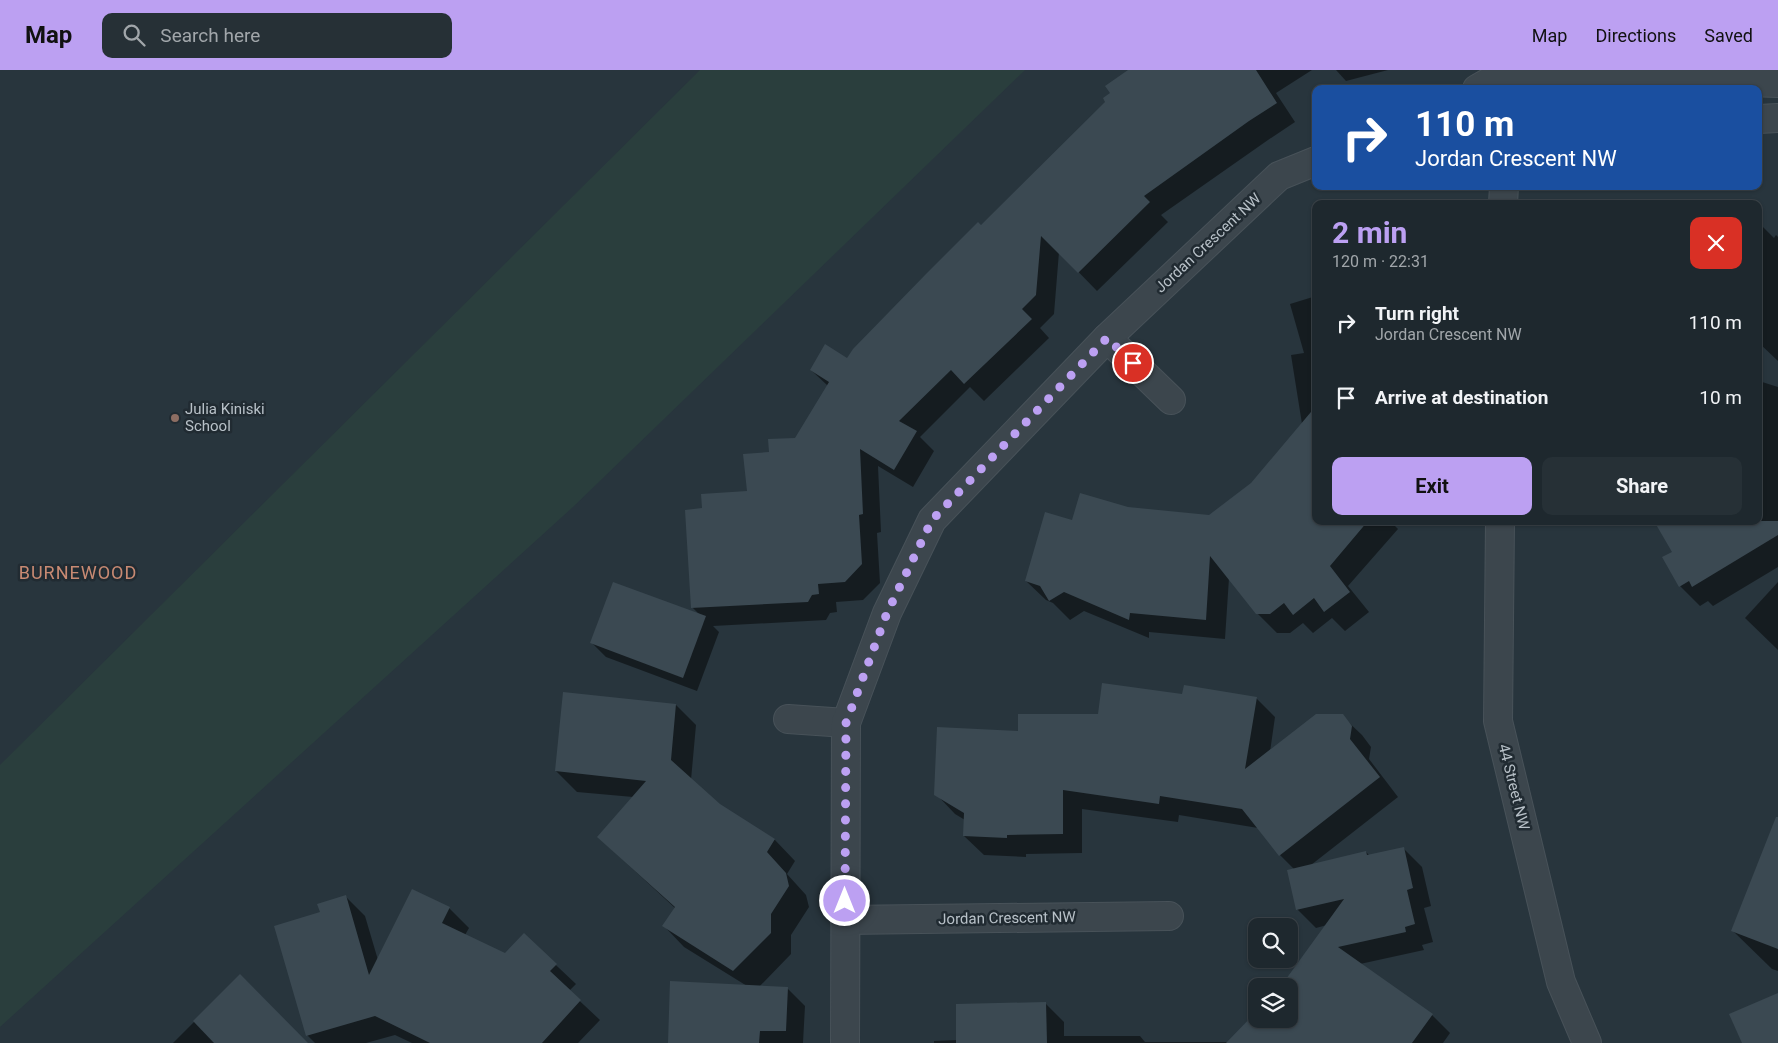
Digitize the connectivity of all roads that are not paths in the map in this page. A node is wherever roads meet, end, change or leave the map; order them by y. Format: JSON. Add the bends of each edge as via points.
{"nodes":[{"id":1,"x":1503,"y":78,"type":"edge"},
{"id":2,"x":1778,"y":83,"type":"edge"},
{"id":3,"x":1487,"y":85,"type":"edge"},
{"id":4,"x":1778,"y":118,"type":"edge"},
{"id":5,"x":1762,"y":119,"type":"edge"},
{"id":6,"x":1312,"y":163,"type":"edge"},
{"id":7,"x":1107,"y":338,"type":"junction"},
{"id":8,"x":1171,"y":400,"type":"dead end"},
{"id":9,"x":1500,"y":525,"type":"edge"},
{"id":10,"x":788,"y":719,"type":"dead end"},
{"id":11,"x":846,"y":723,"type":"junction"},
{"id":12,"x":1169,"y":916,"type":"dead end"},
{"id":13,"x":845,"y":920,"type":"junction"},
{"id":14,"x":845,"y":1043,"type":"edge"},
{"id":15,"x":1587,"y":1043,"type":"edge"}],
"edges":[{"from":1,"to":2,"type":"street"},
{"from":1,"to":3,"type":"street"},
{"from":4,"to":5,"type":"street"},
{"from":6,"to":7,"type":"street","name":"Jordan Crescent NW","via":[[1279,176]]},
{"from":7,"to":8,"type":"street"},
{"from":7,"to":11,"type":"street","name":"Jordan Crescent NW","via":[[932,520],[887,613]]},
{"from":9,"to":15,"type":"street","name":"44 Street NW","via":[[1498,721],[1562,982]]},
{"from":10,"to":11,"type":"street"},
{"from":11,"to":13,"type":"street","name":"Jordan Crescent NW"},
{"from":12,"to":13,"type":"street","name":"Jordan Crescent NW"},
{"from":13,"to":14,"type":"street","name":"Jordan Crescent NW"}]}
